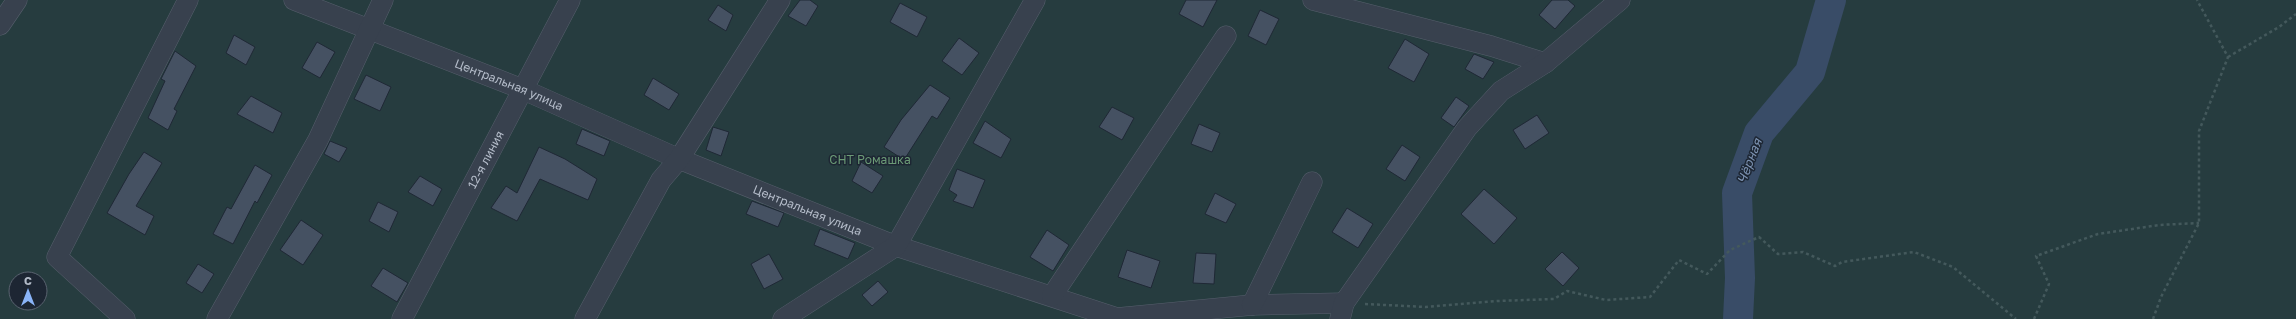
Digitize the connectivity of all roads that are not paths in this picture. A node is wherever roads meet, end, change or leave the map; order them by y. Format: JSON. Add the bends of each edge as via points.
{"nodes":[{"id":1,"x":17,"y":0,"type":"edge"},
{"id":2,"x":188,"y":0,"type":"edge"},
{"id":3,"x":294,"y":0,"type":"edge"},
{"id":4,"x":383,"y":0,"type":"edge"},
{"id":5,"x":570,"y":0,"type":"edge"},
{"id":6,"x":780,"y":0,"type":"edge"},
{"id":7,"x":1035,"y":0,"type":"edge"},
{"id":8,"x":1313,"y":0,"type":"edge"},
{"id":9,"x":1620,"y":0,"type":"edge"},
{"id":10,"x":0,"y":25,"type":"edge"},
{"id":11,"x":368,"y":30,"type":"junction"},
{"id":12,"x":1226,"y":36,"type":"dead end"},
{"id":13,"x":1545,"y":63,"type":"junction"},
{"id":14,"x":522,"y":89,"type":"junction"},
{"id":15,"x":679,"y":159,"type":"junction"},
{"id":16,"x":1312,"y":182,"type":"dead end"},
{"id":17,"x":896,"y":246,"type":"junction"},
{"id":18,"x":1052,"y":296,"type":"junction"},
{"id":19,"x":1252,"y":305,"type":"junction"},
{"id":20,"x":1342,"y":311,"type":"edge"},
{"id":21,"x":125,"y":319,"type":"edge"},
{"id":22,"x":217,"y":319,"type":"edge"},
{"id":23,"x":402,"y":319,"type":"edge"},
{"id":24,"x":585,"y":319,"type":"edge"},
{"id":25,"x":783,"y":319,"type":"edge"},
{"id":26,"x":1117,"y":319,"type":"edge"}],
"edges":[{"from":1,"to":10,"type":"street"},
{"from":2,"to":21,"type":"street","via":[[56,257]]},
{"from":3,"to":11,"type":"street","name":"Центральная улица"},
{"from":4,"to":11,"type":"street"},
{"from":5,"to":14,"type":"street","name":"12-я линия"},
{"from":6,"to":15,"type":"street"},
{"from":7,"to":17,"type":"street"},
{"from":8,"to":13,"type":"street","via":[[1491,46]]},
{"from":9,"to":13,"type":"street"},
{"from":11,"to":14,"type":"street","name":"Центральная улица"},
{"from":11,"to":22,"type":"street","via":[[318,140]]},
{"from":12,"to":18,"type":"street"},
{"from":13,"to":20,"type":"street","via":[[1501,91],[1467,128]]},
{"from":14,"to":15,"type":"street","name":"Центральная улица"},
{"from":14,"to":23,"type":"street","name":"12-я линия"},
{"from":15,"to":17,"type":"street","name":"Центральная улица"},
{"from":15,"to":24,"type":"street","via":[[661,180]]},
{"from":16,"to":19,"type":"street"},
{"from":17,"to":18,"type":"street","name":"Центральная улица"},
{"from":17,"to":25,"type":"street"},
{"from":18,"to":26,"type":"street","name":"Центральная улица"},
{"from":19,"to":20,"type":"street","name":"Центральная улица"},
{"from":19,"to":26,"type":"street","name":"Центральная улица"}]}
